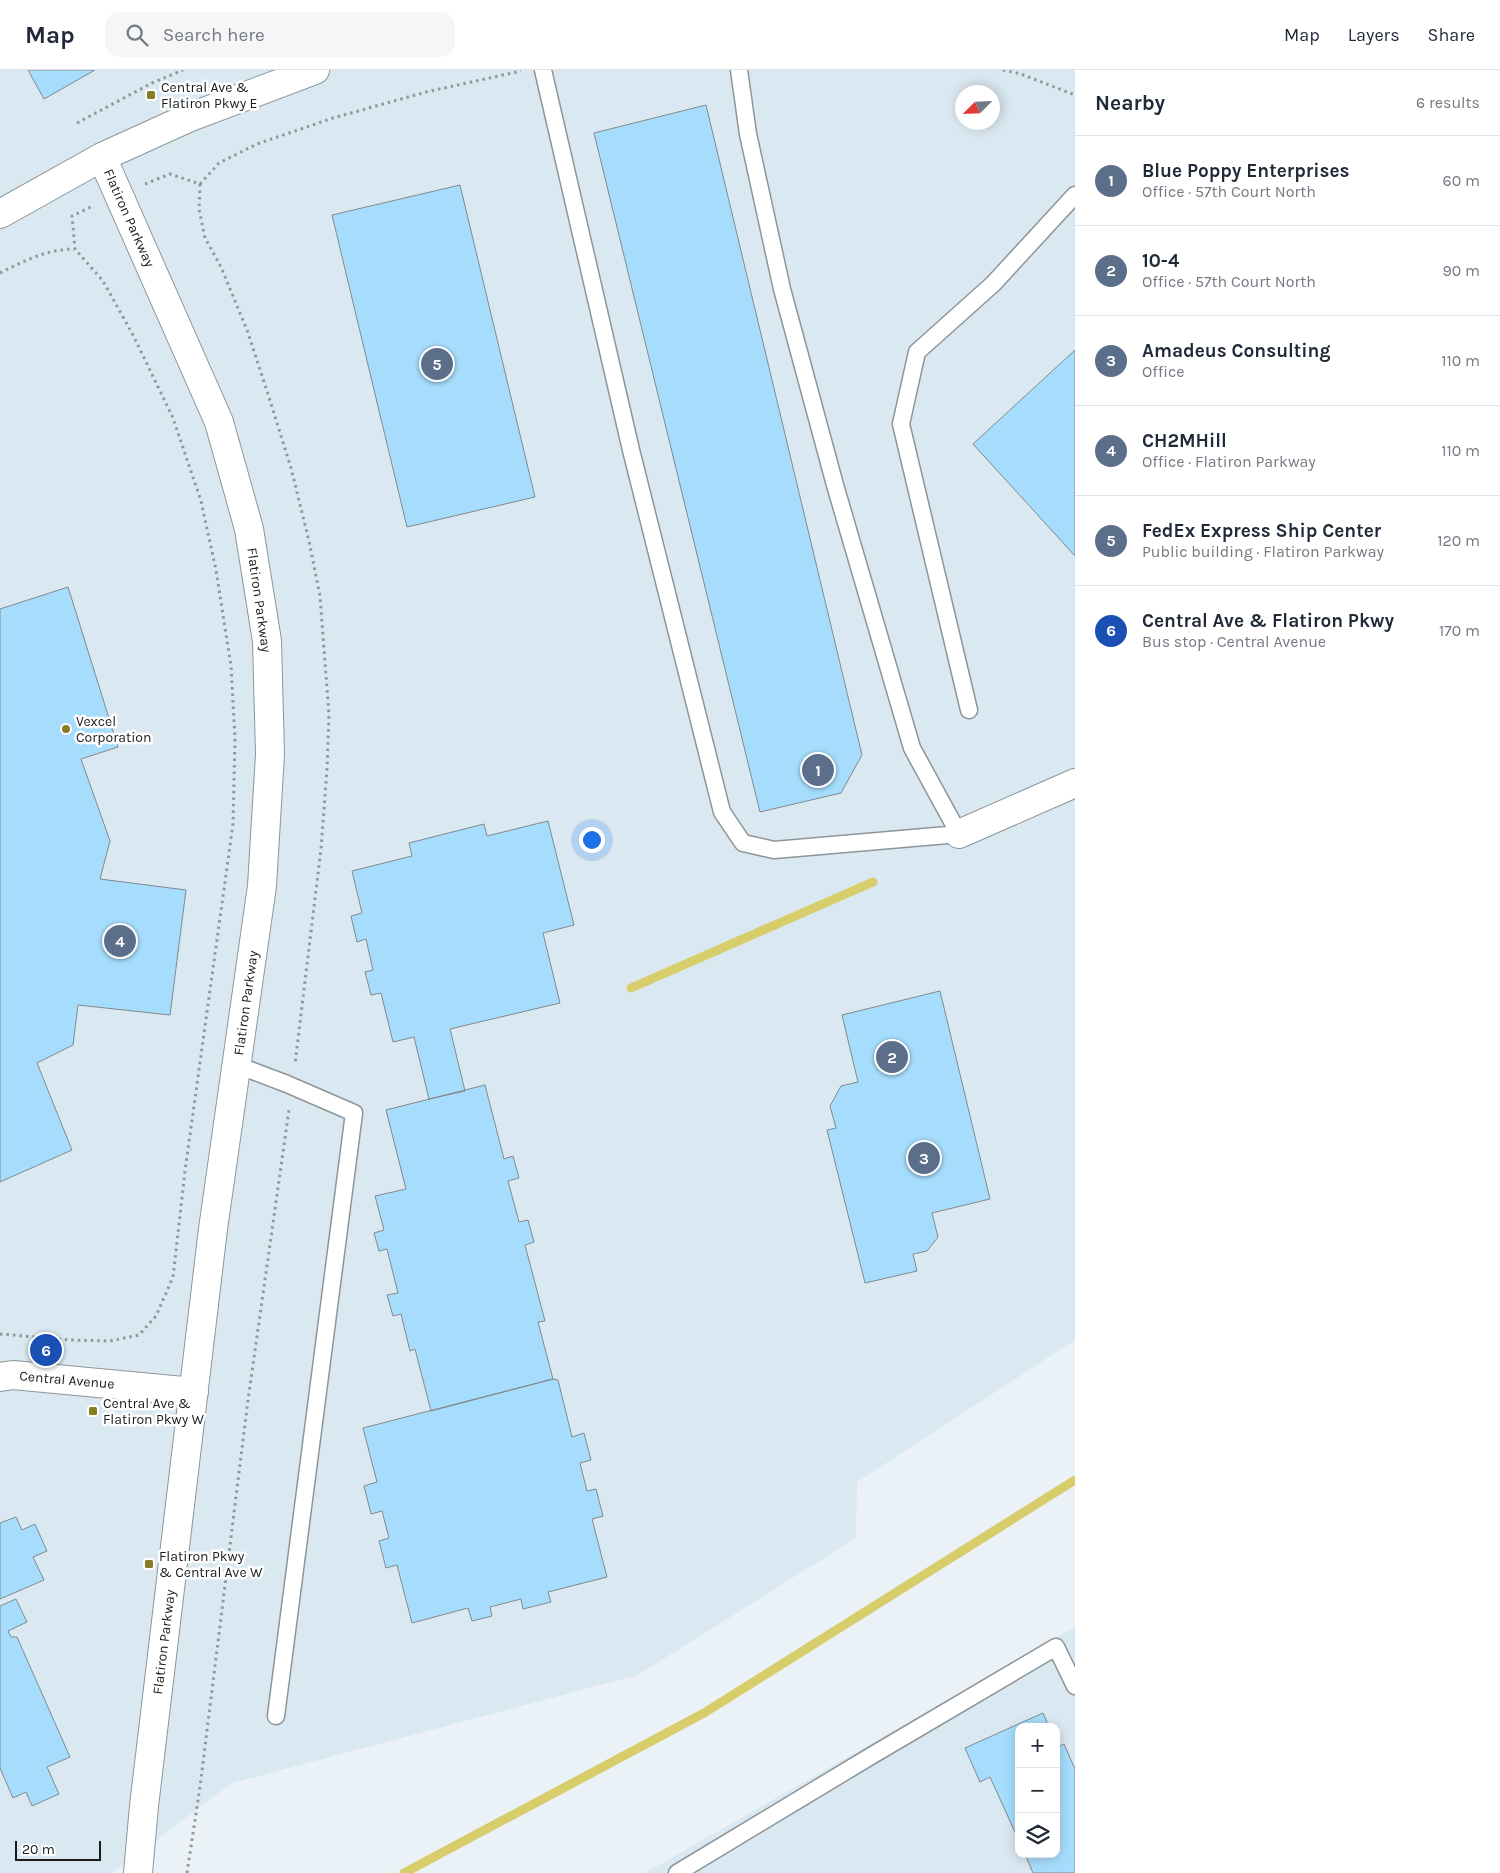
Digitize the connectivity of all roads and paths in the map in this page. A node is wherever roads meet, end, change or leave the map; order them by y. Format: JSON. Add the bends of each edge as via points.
{"nodes":[{"id":1,"x":183,"y":70,"type":"edge"},
{"id":2,"x":315,"y":70,"type":"edge"},
{"id":3,"x":526,"y":70,"type":"edge"},
{"id":4,"x":543,"y":70,"type":"edge"},
{"id":5,"x":739,"y":70,"type":"edge"},
{"id":6,"x":1003,"y":70,"type":"edge"},
{"id":7,"x":1075,"y":95,"type":"edge"},
{"id":8,"x":77,"y":123,"type":"dead end"},
{"id":9,"x":102,"y":157,"type":"junction"},
{"id":10,"x":119,"y":195,"type":"junction"},
{"id":11,"x":1075,"y":195,"type":"edge"},
{"id":12,"x":0,"y":214,"type":"edge"},
{"id":13,"x":75,"y":249,"type":"junction"},
{"id":14,"x":0,"y":273,"type":"edge"},
{"id":15,"x":969,"y":710,"type":"dead end"},
{"id":16,"x":1075,"y":783,"type":"edge"},
{"id":17,"x":959,"y":834,"type":"junction"},
{"id":18,"x":237,"y":1065,"type":"junction"},
{"id":19,"x":0,"y":1334,"type":"edge"},
{"id":20,"x":0,"y":1376,"type":"edge"},
{"id":21,"x":194,"y":1392,"type":"junction"},
{"id":22,"x":1075,"y":1686,"type":"edge"},
{"id":23,"x":276,"y":1716,"type":"dead end"},
{"id":24,"x":138,"y":1873,"type":"edge"},
{"id":25,"x":676,"y":1873,"type":"edge"}],
"edges":[{"from":1,"to":8,"type":"path"},
{"from":2,"to":9,"type":"street","via":[[188,118]]},
{"from":3,"to":10,"type":"path","via":[[426,92],[333,118],[258,144],[219,164],[200,184],[170,174]]},
{"from":4,"to":17,"type":"lane","via":[[632,450],[722,812],[743,843],[774,850]]},
{"from":5,"to":17,"type":"lane","via":[[748,134],[782,289],[835,485],[912,748]]},
{"from":6,"to":7,"type":"path"},
{"from":9,"to":10,"type":"street","name":"Flatiron Parkway"},
{"from":9,"to":12,"type":"street"},
{"from":10,"to":13,"type":"path","via":[[72,216]]},
{"from":10,"to":18,"type":"street","name":"Flatiron Parkway","via":[[219,422],[249,529],[267,641],[270,754],[262,886]]},
{"from":11,"to":15,"type":"lane","via":[[993,284],[917,352],[901,424]]},
{"from":13,"to":14,"type":"path","via":[[60,249],[34,257]]},
{"from":13,"to":19,"type":"path","via":[[104,281],[133,335],[173,418],[201,501],[231,666],[235,740],[233,824],[173,1278],[156,1316],[139,1335],[110,1341]]},
{"from":16,"to":17,"type":"street"},
{"from":18,"to":21,"type":"street","name":"Flatiron Parkway"},
{"from":18,"to":23,"type":"lane","via":[[354,1113]]},
{"from":20,"to":21,"type":"street","name":"Central Avenue"},
{"from":21,"to":24,"type":"street","name":"Flatiron Parkway"},
{"from":22,"to":25,"type":"lane","via":[[1056,1647]]}]}
